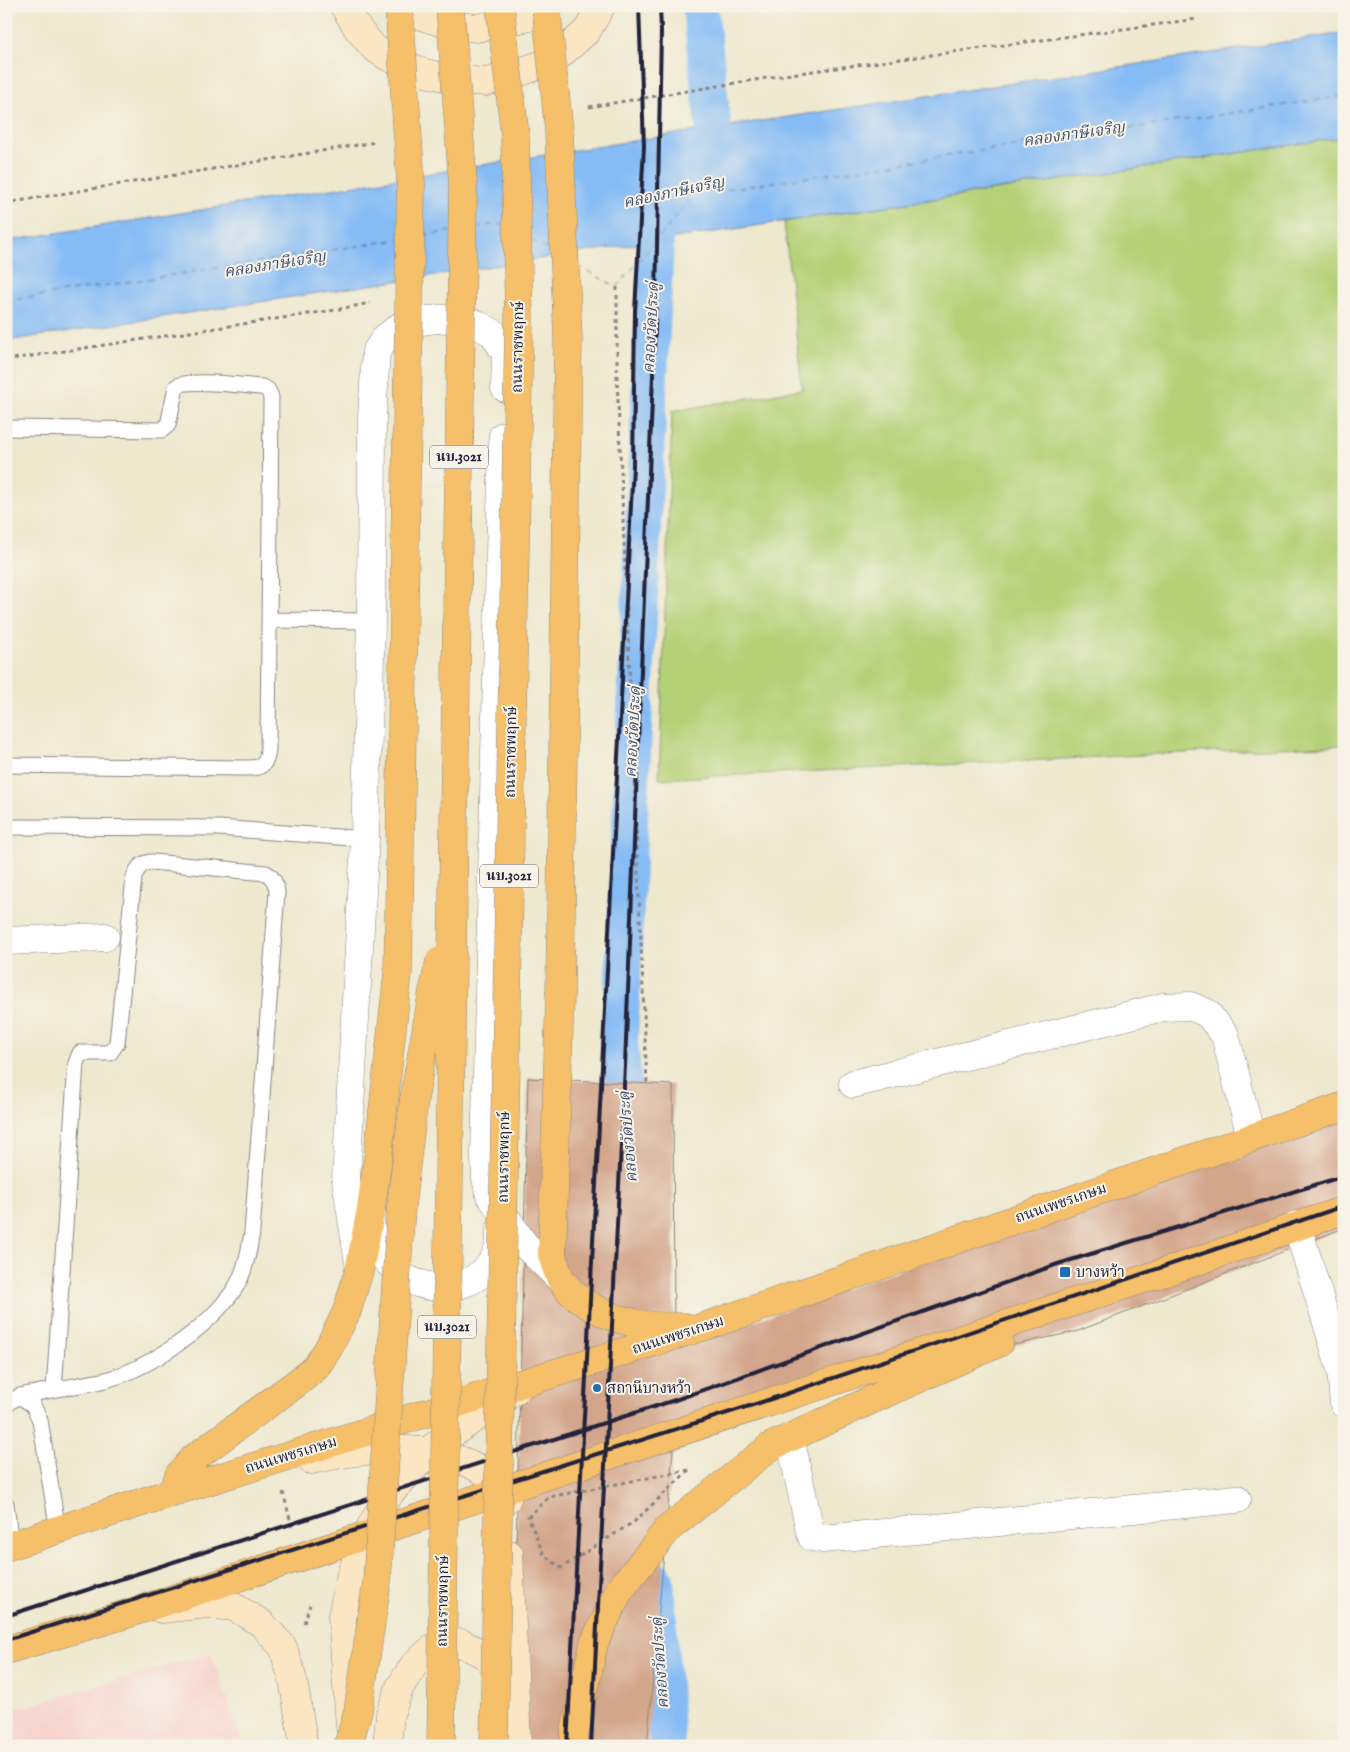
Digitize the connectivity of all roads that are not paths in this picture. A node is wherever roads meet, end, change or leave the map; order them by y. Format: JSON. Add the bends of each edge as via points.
{"nodes":[{"id":1,"x":344,"y":6,"type":"edge"},
{"id":2,"x":399,"y":6,"type":"edge"},
{"id":3,"x":403,"y":6,"type":"edge"},
{"id":4,"x":450,"y":6,"type":"edge"},
{"id":5,"x":500,"y":6,"type":"edge"},
{"id":6,"x":545,"y":6,"type":"edge"},
{"id":7,"x":600,"y":6,"type":"edge"},
{"id":8,"x":6,"y":428,"type":"edge"},
{"id":9,"x":269,"y":620,"type":"junction"},
{"id":10,"x":370,"y":621,"type":"junction"},
{"id":11,"x":6,"y":765,"type":"edge"},
{"id":12,"x":6,"y":827,"type":"edge"},
{"id":13,"x":365,"y":839,"type":"junction"},
{"id":14,"x":452,"y":908,"type":"junction"},
{"id":15,"x":105,"y":937,"type":"dead end"},
{"id":16,"x":6,"y":941,"type":"edge"},
{"id":17,"x":853,"y":1084,"type":"dead end"},
{"id":18,"x":1344,"y":1106,"type":"edge"},
{"id":19,"x":1250,"y":1137,"type":"junction"},
{"id":20,"x":490,"y":1195,"type":"junction"},
{"id":21,"x":371,"y":1209,"type":"junction"},
{"id":22,"x":1344,"y":1210,"type":"edge"},
{"id":23,"x":1297,"y":1225,"type":"junction"},
{"id":24,"x":360,"y":1267,"type":"junction"},
{"id":25,"x":1177,"y":1268,"type":"junction"},
{"id":26,"x":560,"y":1279,"type":"junction"},
{"id":27,"x":706,"y":1326,"type":"junction"},
{"id":28,"x":524,"y":1383,"type":"junction"},
{"id":29,"x":54,"y":1390,"type":"junction"},
{"id":30,"x":19,"y":1396,"type":"junction"},
{"id":31,"x":1344,"y":1404,"type":"edge"},
{"id":32,"x":6,"y":1405,"type":"edge"},
{"id":33,"x":790,"y":1437,"type":"junction"},
{"id":34,"x":428,"y":1452,"type":"junction"},
{"id":35,"x":506,"y":1488,"type":"junction"},
{"id":36,"x":173,"y":1492,"type":"junction"},
{"id":37,"x":1238,"y":1499,"type":"dead end"},
{"id":38,"x":6,"y":1504,"type":"edge"},
{"id":39,"x":58,"y":1531,"type":"junction"},
{"id":40,"x":366,"y":1535,"type":"junction"},
{"id":41,"x":9,"y":1546,"type":"edge"},
{"id":42,"x":130,"y":1613,"type":"junction"},
{"id":43,"x":6,"y":1650,"type":"edge"},
{"id":44,"x":516,"y":1734,"type":"edge"},
{"id":45,"x":304,"y":1746,"type":"edge"},
{"id":46,"x":350,"y":1746,"type":"edge"},
{"id":47,"x":387,"y":1746,"type":"edge"},
{"id":48,"x":441,"y":1746,"type":"edge"},
{"id":49,"x":494,"y":1746,"type":"edge"},
{"id":50,"x":574,"y":1746,"type":"edge"}],
"edges":[{"from":1,"to":7,"type":"main road","via":[[374,48],[390,58],[426,73],[486,82],[554,60],[587,31]]},
{"from":2,"to":21,"type":"main road","bridge":true,"via":[[411,184],[398,973]]},
{"from":3,"to":6,"type":"main road","via":[[415,14],[443,23],[476,28],[529,17]]},
{"from":4,"to":14,"type":"main road","name":"ถนนราชพฤกษ์","number":"นบ.3021","bridge":true,"via":[[463,184]]},
{"from":5,"to":49,"type":"main road","name":"ถนนราชพฤกษ์","number":"นบ.3021","bridge":true,"via":[[515,135],[519,319]]},
{"from":6,"to":26,"type":"main road","bridge":true,"via":[[558,132],[568,338],[560,994],[552,1255]]},
{"from":8,"to":9,"type":"lane","via":[[158,431],[168,425],[177,385],[181,383],[254,386],[268,390],[271,397]]},
{"from":9,"to":10,"type":"lane"},
{"from":9,"to":11,"type":"lane","via":[[268,750],[262,766]]},
{"from":10,"to":13,"type":"street"},
{"from":10,"to":20,"type":"street","via":[[372,417],[376,352],[385,338],[402,326],[455,318],[474,323],[493,333],[506,354],[485,1157]]},
{"from":12,"to":13,"type":"lane","via":[[218,828]]},
{"from":13,"to":24,"type":"street","via":[[346,1180]]},
{"from":14,"to":46,"type":"main road","bridge":true,"via":[[414,1099],[401,1206],[377,1582]]},
{"from":14,"to":48,"type":"main road","name":"ถนนราชพฤกษ์","number":"นบ.3021","bridge":true},
{"from":15,"to":16,"type":"street"},
{"from":17,"to":19,"type":"street","via":[[1163,1007],[1190,1006],[1207,1013],[1225,1036]]},
{"from":18,"to":19,"type":"main road","name":"ถนนเพชรเกษม"},
{"from":19,"to":27,"type":"main road","name":"ถนนเพชรเกษม"},
{"from":20,"to":21,"type":"street","via":[[500,1226],[499,1245],[490,1264],[474,1280],[455,1287],[429,1287],[405,1278],[392,1266],[374,1242]]},
{"from":20,"to":26,"type":"street","via":[[524,1244]]},
{"from":21,"to":24,"type":"main road"},
{"from":22,"to":23,"type":"main road"},
{"from":23,"to":25,"type":"main road"},
{"from":23,"to":31,"type":"street","via":[[1341,1369]]},
{"from":24,"to":36,"type":"main road","via":[[347,1311],[316,1367],[194,1458],[179,1475]]},
{"from":25,"to":33,"type":"main road"},
{"from":25,"to":35,"type":"main road"},
{"from":26,"to":27,"type":"main road","via":[[581,1302],[633,1323],[660,1327]]},
{"from":27,"to":28,"type":"main road","name":"ถนนเพชรเกษม"},
{"from":28,"to":34,"type":"main road"},
{"from":28,"to":36,"type":"main road","name":"ถนนเพชรเกษม"},
{"from":29,"to":29,"type":"lane","via":[[120,1376],[162,1354],[217,1310],[242,1274],[252,1232],[277,892],[271,876],[148,862],[140,866],[134,877],[117,1043],[110,1053],[80,1054],[76,1063]]},
{"from":29,"to":30,"type":"lane"},
{"from":30,"to":32,"type":"lane"},
{"from":30,"to":39,"type":"lane","via":[[33,1405],[40,1420]]},
{"from":33,"to":37,"type":"street","via":[[810,1531],[812,1537],[823,1539]]},
{"from":33,"to":50,"type":"main road","via":[[770,1447],[668,1529],[619,1591],[594,1643]]},
{"from":34,"to":35,"type":"main road","via":[[477,1468]]},
{"from":34,"to":36,"type":"main road","via":[[381,1449],[344,1452]]},
{"from":34,"to":40,"type":"main road","via":[[390,1493]]},
{"from":35,"to":40,"type":"main road"},
{"from":35,"to":44,"type":"main road"},
{"from":36,"to":39,"type":"main road","name":"ถนนเพชรเกษม"},
{"from":38,"to":41,"type":"lane"},
{"from":39,"to":41,"type":"main road","name":"ถนนเพชรเกษม"},
{"from":40,"to":42,"type":"main road"},
{"from":40,"to":46,"type":"main road","via":[[351,1574],[342,1616]]},
{"from":42,"to":43,"type":"main road"},
{"from":42,"to":45,"type":"main road","via":[[207,1604],[234,1607],[261,1623],[283,1647],[293,1680]]},
{"from":44,"to":47,"type":"main road","via":[[502,1679],[487,1656],[461,1644],[433,1648],[414,1665],[400,1687],[390,1714]]}]}
